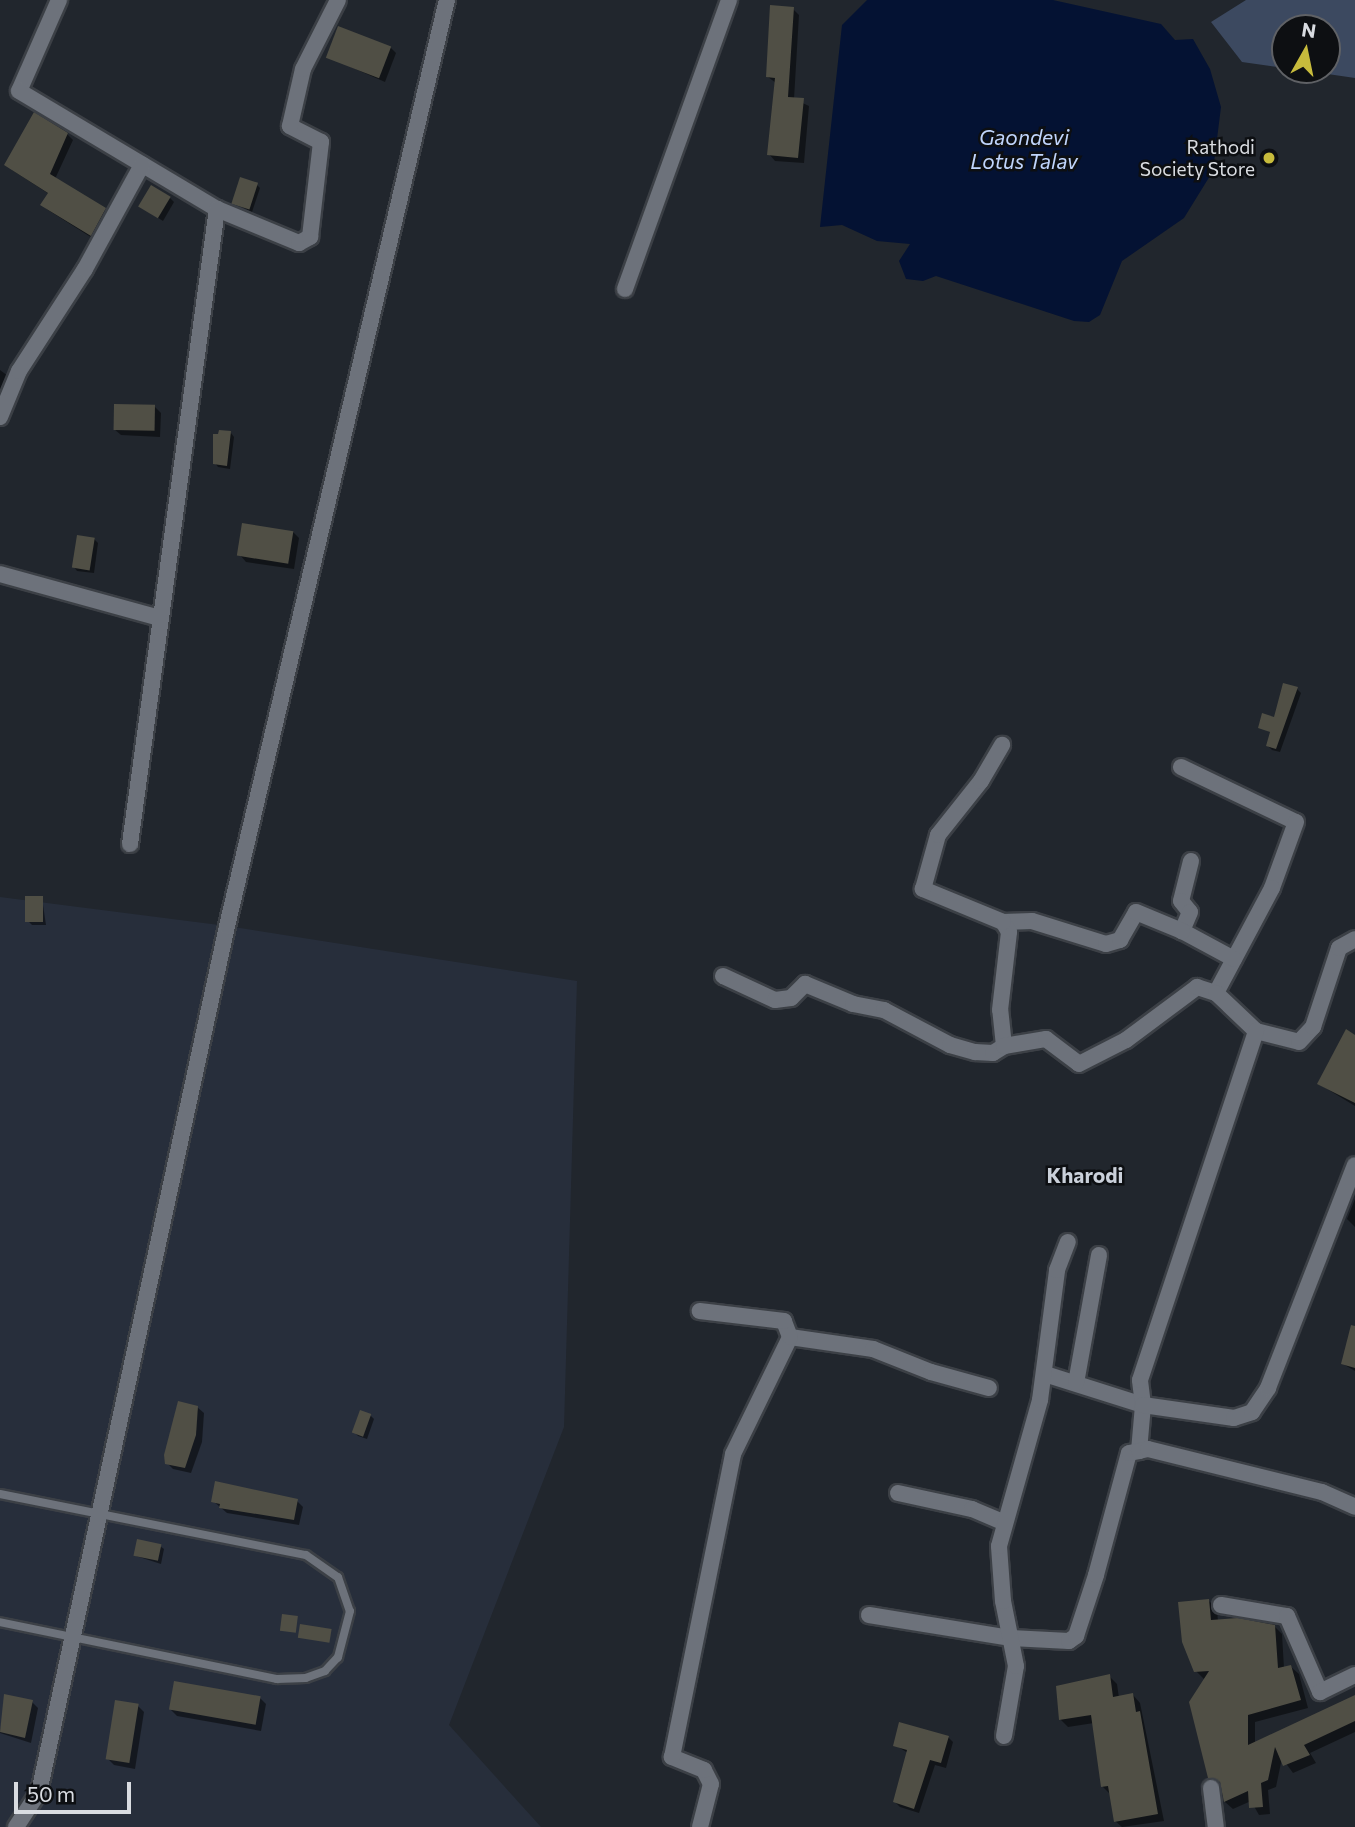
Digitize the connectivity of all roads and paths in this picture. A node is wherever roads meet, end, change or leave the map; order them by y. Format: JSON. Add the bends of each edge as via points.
{"nodes":[{"id":1,"x":59,"y":0,"type":"edge"},
{"id":2,"x":338,"y":0,"type":"edge"},
{"id":3,"x":447,"y":0,"type":"edge"},
{"id":4,"x":729,"y":0,"type":"edge"},
{"id":5,"x":142,"y":165,"type":"junction"},
{"id":6,"x":217,"y":209,"type":"junction"},
{"id":7,"x":625,"y":289,"type":"dead end"},
{"id":8,"x":0,"y":417,"type":"edge"},
{"id":9,"x":0,"y":574,"type":"edge"},
{"id":10,"x":160,"y":618,"type":"junction"},
{"id":11,"x":1002,"y":745,"type":"dead end"},
{"id":12,"x":1181,"y":767,"type":"dead end"},
{"id":13,"x":130,"y":844,"type":"dead end"},
{"id":14,"x":1191,"y":861,"type":"dead end"},
{"id":15,"x":1003,"y":922,"type":"junction"},
{"id":16,"x":1182,"y":931,"type":"junction"},
{"id":17,"x":1355,"y":939,"type":"edge"},
{"id":18,"x":1234,"y":959,"type":"junction"},
{"id":19,"x":723,"y":976,"type":"dead end"},
{"id":20,"x":1216,"y":993,"type":"junction"},
{"id":21,"x":1256,"y":1031,"type":"junction"},
{"id":22,"x":1004,"y":1046,"type":"junction"},
{"id":23,"x":1355,"y":1165,"type":"edge"},
{"id":24,"x":1068,"y":1242,"type":"dead end"},
{"id":25,"x":1100,"y":1255,"type":"dead end"},
{"id":26,"x":700,"y":1311,"type":"dead end"},
{"id":27,"x":790,"y":1337,"type":"junction"},
{"id":28,"x":1045,"y":1374,"type":"junction"},
{"id":29,"x":1076,"y":1383,"type":"junction"},
{"id":30,"x":989,"y":1388,"type":"dead end"},
{"id":31,"x":1143,"y":1405,"type":"junction"},
{"id":32,"x":1139,"y":1451,"type":"junction"},
{"id":33,"x":898,"y":1493,"type":"dead end"},
{"id":34,"x":0,"y":1494,"type":"edge"},
{"id":35,"x":1355,"y":1507,"type":"edge"},
{"id":36,"x":100,"y":1513,"type":"junction"},
{"id":37,"x":1002,"y":1522,"type":"junction"},
{"id":38,"x":1221,"y":1605,"type":"dead end"},
{"id":39,"x":869,"y":1615,"type":"dead end"},
{"id":40,"x":0,"y":1622,"type":"edge"},
{"id":41,"x":1011,"y":1638,"type":"junction"},
{"id":42,"x":73,"y":1640,"type":"junction"},
{"id":43,"x":1355,"y":1675,"type":"edge"},
{"id":44,"x":1004,"y":1736,"type":"dead end"},
{"id":45,"x":1211,"y":1787,"type":"dead end"},
{"id":46,"x":16,"y":1827,"type":"edge"},
{"id":47,"x":700,"y":1827,"type":"edge"},
{"id":48,"x":1216,"y":1827,"type":"edge"}],
"edges":[{"from":1,"to":5,"type":"street","via":[[19,91]]},
{"from":2,"to":6,"type":"street","via":[[303,69],[290,126],[321,142],[310,237],[299,243]]},
{"from":3,"to":36,"type":"street","via":[[227,926]]},
{"from":4,"to":7,"type":"street"},
{"from":5,"to":6,"type":"street"},
{"from":5,"to":8,"type":"street","via":[[85,270],[19,371]]},
{"from":6,"to":10,"type":"street"},
{"from":9,"to":10,"type":"street"},
{"from":10,"to":13,"type":"street"},
{"from":11,"to":15,"type":"street","via":[[981,782],[938,835],[923,888]]},
{"from":12,"to":18,"type":"street","via":[[1296,822],[1272,888]]},
{"from":14,"to":16,"type":"street","via":[[1181,901],[1190,912]]},
{"from":15,"to":16,"type":"street","via":[[1032,921],[1106,944],[1120,940],[1136,912]]},
{"from":15,"to":22,"type":"street","via":[[1009,932],[1000,1010]]},
{"from":16,"to":18,"type":"street"},
{"from":17,"to":21,"type":"street","via":[[1339,948],[1308,1036],[1299,1042]]},
{"from":18,"to":20,"type":"street"},
{"from":19,"to":22,"type":"street","via":[[775,1000],[791,998],[805,984],[853,1004],[884,1010],[950,1045],[975,1052],[993,1053]]},
{"from":20,"to":21,"type":"street"},
{"from":20,"to":22,"type":"street","via":[[1197,987],[1126,1040],[1079,1064],[1046,1039]]},
{"from":21,"to":31,"type":"street","via":[[1140,1380]]},
{"from":23,"to":31,"type":"street","via":[[1268,1388],[1252,1412],[1234,1418]]},
{"from":24,"to":28,"type":"street","via":[[1057,1270]]},
{"from":25,"to":29,"type":"street"},
{"from":26,"to":27,"type":"street","via":[[784,1321]]},
{"from":27,"to":30,"type":"street","via":[[873,1349]]},
{"from":27,"to":47,"type":"street","via":[[733,1454],[672,1757],[704,1770],[711,1784]]},
{"from":28,"to":29,"type":"street"},
{"from":28,"to":37,"type":"street"},
{"from":29,"to":31,"type":"street"},
{"from":31,"to":32,"type":"street"},
{"from":32,"to":35,"type":"street","via":[[1148,1449],[1322,1492]]},
{"from":32,"to":41,"type":"street","via":[[1129,1453],[1076,1636],[1069,1641]]},
{"from":33,"to":37,"type":"street","via":[[972,1509]]},
{"from":34,"to":36,"type":"lane"},
{"from":36,"to":42,"type":"street"},
{"from":36,"to":42,"type":"lane","via":[[306,1555],[338,1577],[350,1611],[346,1636],[331,1664],[306,1678],[277,1679]]},
{"from":37,"to":41,"type":"street","via":[[999,1571]]},
{"from":38,"to":43,"type":"street","via":[[1287,1615],[1320,1692]]},
{"from":39,"to":41,"type":"street"},
{"from":40,"to":42,"type":"lane"},
{"from":41,"to":44,"type":"street","via":[[1016,1665]]},
{"from":42,"to":46,"type":"street","via":[[39,1792]]},
{"from":45,"to":48,"type":"street"}]}
